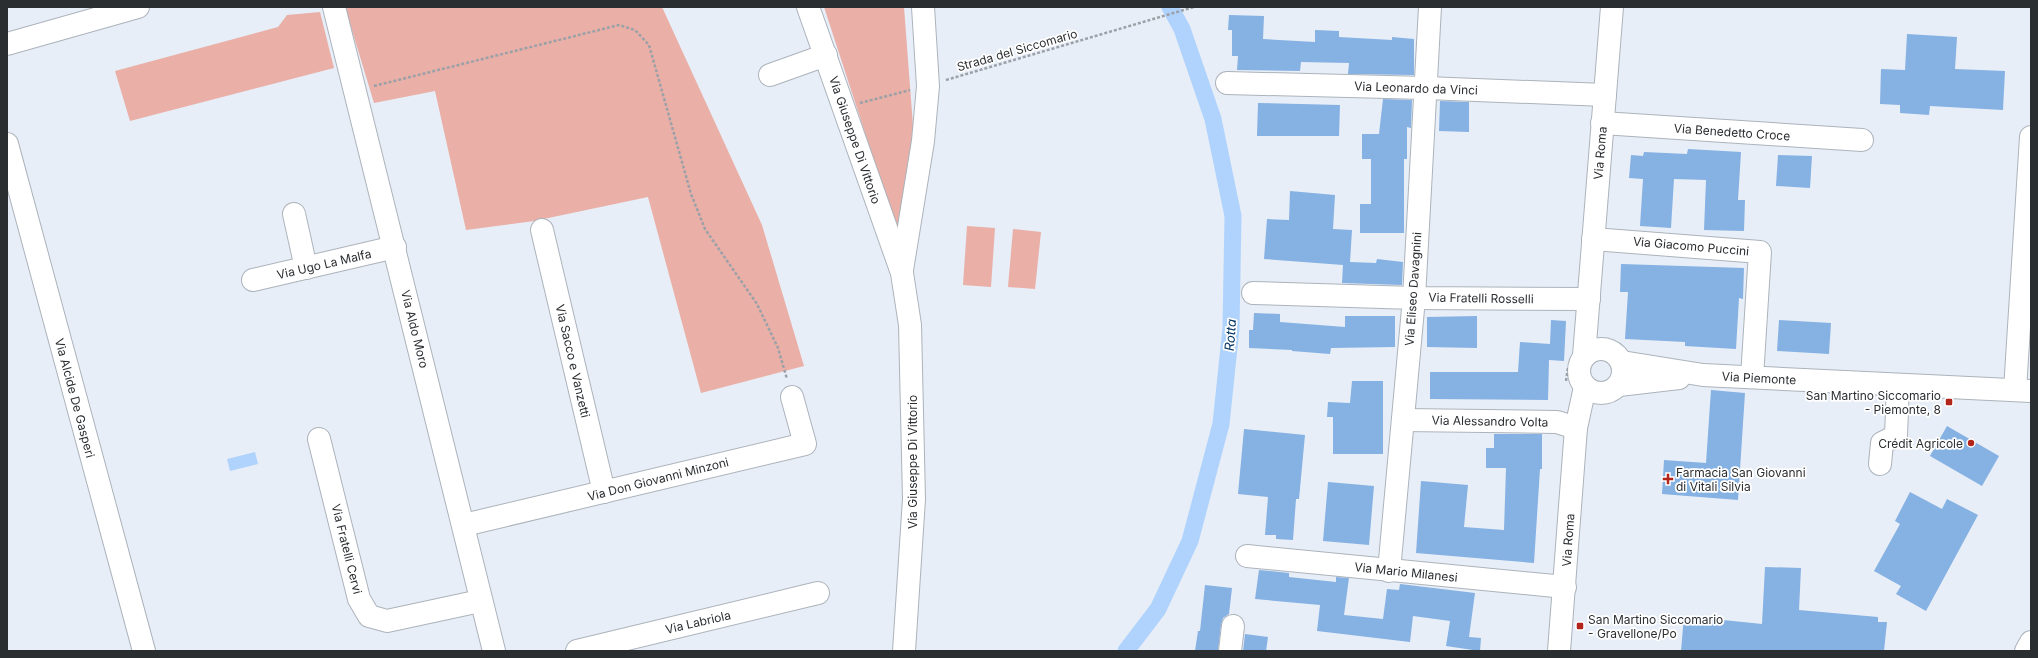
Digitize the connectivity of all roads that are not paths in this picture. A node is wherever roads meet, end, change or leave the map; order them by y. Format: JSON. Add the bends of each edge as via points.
{"nodes":[{"id":1,"x":138,"y":7,"type":"edge"},
{"id":2,"x":334,"y":7,"type":"edge"},
{"id":3,"x":808,"y":7,"type":"edge"},
{"id":4,"x":923,"y":7,"type":"edge"},
{"id":5,"x":1430,"y":7,"type":"edge"},
{"id":6,"x":1612,"y":7,"type":"edge"},
{"id":7,"x":7,"y":44,"type":"edge"},
{"id":8,"x":826,"y":55,"type":"junction"},
{"id":9,"x":770,"y":75,"type":"dead end"},
{"id":10,"x":1227,"y":83,"type":"dead end"},
{"id":11,"x":1426,"y":88,"type":"junction"},
{"id":12,"x":1605,"y":95,"type":"junction"},
{"id":13,"x":1602,"y":123,"type":"junction"},
{"id":14,"x":2031,"y":137,"type":"edge"},
{"id":15,"x":1862,"y":140,"type":"dead end"},
{"id":16,"x":7,"y":144,"type":"edge"},
{"id":17,"x":294,"y":214,"type":"dead end"},
{"id":18,"x":542,"y":230,"type":"dead end"},
{"id":19,"x":1593,"y":239,"type":"junction"},
{"id":20,"x":394,"y":247,"type":"junction"},
{"id":21,"x":306,"y":268,"type":"junction"},
{"id":22,"x":902,"y":273,"type":"junction"},
{"id":23,"x":253,"y":280,"type":"dead end"},
{"id":24,"x":1254,"y":293,"type":"dead end"},
{"id":25,"x":1414,"y":298,"type":"junction"},
{"id":26,"x":1589,"y":299,"type":"junction"},
{"id":27,"x":1584,"y":356,"type":"junction"},
{"id":28,"x":1616,"y":356,"type":"junction"},
{"id":29,"x":1703,"y":375,"type":"junction"},
{"id":30,"x":1752,"y":377,"type":"junction"},
{"id":31,"x":1898,"y":385,"type":"junction"},
{"id":32,"x":1585,"y":387,"type":"junction"},
{"id":33,"x":1616,"y":388,"type":"junction"},
{"id":34,"x":2023,"y":390,"type":"edge"},
{"id":35,"x":792,"y":397,"type":"road end"},
{"id":36,"x":1403,"y":420,"type":"junction"},
{"id":37,"x":1576,"y":428,"type":"junction"},
{"id":38,"x":320,"y":439,"type":"dead end"},
{"id":39,"x":1880,"y":464,"type":"dead end"},
{"id":40,"x":604,"y":492,"type":"junction"},
{"id":41,"x":464,"y":525,"type":"junction"},
{"id":42,"x":1247,"y":556,"type":"dead end"},
{"id":43,"x":1389,"y":571,"type":"junction"},
{"id":44,"x":1565,"y":587,"type":"junction"},
{"id":45,"x":818,"y":593,"type":"dead end"},
{"id":46,"x":480,"y":601,"type":"junction"},
{"id":47,"x":1233,"y":626,"type":"dead end"},
{"id":48,"x":2031,"y":642,"type":"edge"},
{"id":49,"x":144,"y":651,"type":"edge"},
{"id":50,"x":494,"y":651,"type":"edge"},
{"id":51,"x":577,"y":651,"type":"edge"},
{"id":52,"x":904,"y":651,"type":"edge"},
{"id":53,"x":1230,"y":651,"type":"edge"},
{"id":54,"x":1559,"y":651,"type":"edge"},
{"id":55,"x":2026,"y":651,"type":"edge"}],
"edges":[{"from":1,"to":7,"type":"street"},
{"from":2,"to":20,"type":"street","name":"Via Aldo Moro"},
{"from":3,"to":8,"type":"street","name":"Via Giuseppe Di Vittorio"},
{"from":4,"to":22,"type":"street","name":"Via Giuseppe Di Vittorio","via":[[928,86],[923,141]]},
{"from":5,"to":11,"type":"street","name":"Via Eliseo Davagnini"},
{"from":6,"to":12,"type":"street","name":"Via Roma"},
{"from":8,"to":9,"type":"street"},
{"from":8,"to":22,"type":"street","name":"Via Giuseppe Di Vittorio"},
{"from":10,"to":11,"type":"street","name":"Via Leonardo da Vinci"},
{"from":11,"to":12,"type":"street","name":"Via Leonardo da Vinci"},
{"from":11,"to":25,"type":"street","name":"Via Eliseo Davagnini"},
{"from":12,"to":13,"type":"street","name":"Via Roma"},
{"from":13,"to":15,"type":"street","name":"Via Benedetto Croce"},
{"from":13,"to":19,"type":"street","name":"Via Roma"},
{"from":14,"to":34,"type":"street"},
{"from":16,"to":49,"type":"street","name":"Via Alcide De Gasperi"},
{"from":17,"to":21,"type":"street"},
{"from":18,"to":40,"type":"street","name":"Via Sacco e Vanzetti"},
{"from":19,"to":26,"type":"street","name":"Via Roma"},
{"from":19,"to":30,"type":"street","name":"Via Giacomo Puccini","via":[[1760,252]]},
{"from":20,"to":21,"type":"street","name":"Via Ugo La Malfa"},
{"from":20,"to":41,"type":"street","name":"Via Aldo Moro"},
{"from":21,"to":23,"type":"street","name":"Via Ugo La Malfa"},
{"from":22,"to":52,"type":"street","name":"Via Giuseppe Di Vittorio","via":[[910,324],[914,499]]},
{"from":24,"to":25,"type":"street","name":"Via Fratelli Rosselli"},
{"from":25,"to":26,"type":"street","name":"Via Fratelli Rosselli"},
{"from":25,"to":36,"type":"street","name":"Via Eliseo Davagnini"},
{"from":26,"to":27,"type":"street","name":"Via Roma"},
{"from":26,"to":28,"type":"street","name":"Via Roma"},
{"from":27,"to":28,"type":"street","via":[[1596,349]]},
{"from":27,"to":32,"type":"street","via":[[1579,368],[1581,381]]},
{"from":28,"to":29,"type":"street","name":"Via Piemonte"},
{"from":28,"to":33,"type":"street","via":[[1623,374]]},
{"from":29,"to":30,"type":"street","name":"Via Piemonte"},
{"from":29,"to":33,"type":"street","name":"Via Piemonte"},
{"from":30,"to":31,"type":"street","name":"Via Piemonte"},
{"from":31,"to":34,"type":"street","name":"Via Piemonte"},
{"from":31,"to":39,"type":"street","via":[[1896,436],[1882,443]]},
{"from":32,"to":33,"type":"street","via":[[1598,393]]},
{"from":32,"to":37,"type":"street","name":"Via Roma"},
{"from":33,"to":37,"type":"street"},
{"from":35,"to":40,"type":"street","name":"Via Don Giovanni Minzoni","via":[[805,444]]},
{"from":36,"to":37,"type":"street","name":"Via Alessandro Volta","via":[[1557,422]]},
{"from":36,"to":43,"type":"street","name":"Via Eliseo Davagnini"},
{"from":37,"to":44,"type":"street","name":"Via Roma"},
{"from":38,"to":46,"type":"street","name":"Via Fratelli Cervi","via":[[359,599],[369,616],[387,621]]},
{"from":40,"to":41,"type":"street","name":"Via Don Giovanni Minzoni"},
{"from":41,"to":46,"type":"street","name":"Via Aldo Moro"},
{"from":42,"to":43,"type":"street","name":"Via Mario Milanesi"},
{"from":43,"to":44,"type":"street","name":"Via Mario Milanesi"},
{"from":44,"to":54,"type":"street","name":"Via Roma"},
{"from":45,"to":51,"type":"street","name":"Via Labriola"},
{"from":46,"to":50,"type":"street","name":"Via Aldo Moro"},
{"from":47,"to":53,"type":"street"},
{"from":48,"to":55,"type":"street"}]}
